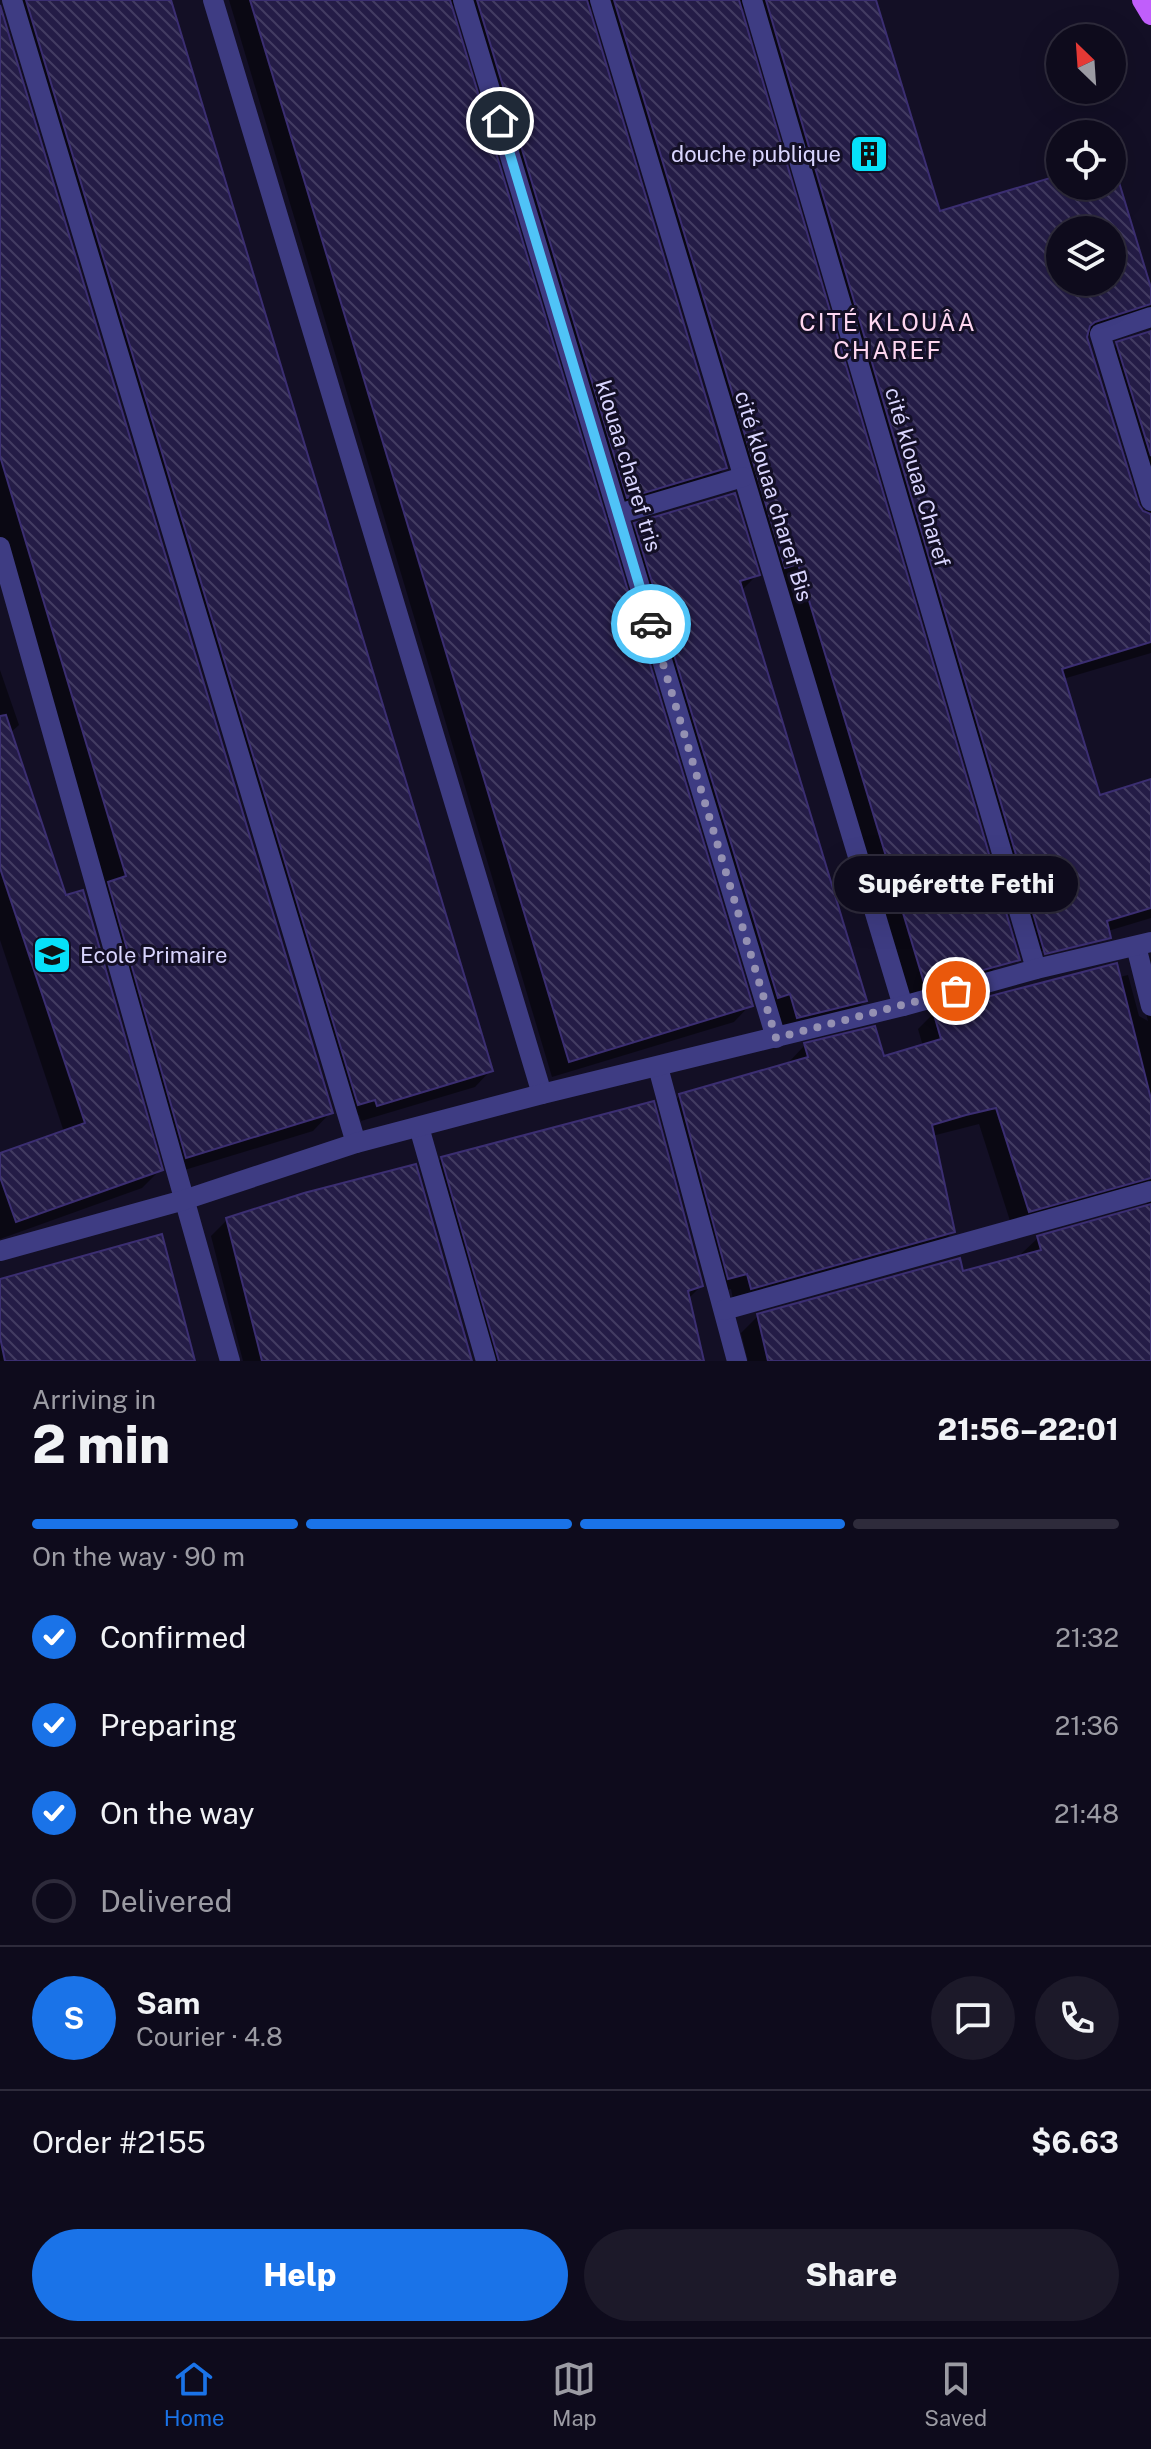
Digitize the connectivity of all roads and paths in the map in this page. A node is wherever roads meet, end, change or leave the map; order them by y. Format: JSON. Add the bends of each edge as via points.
{"nodes":[{"id":1,"x":12,"y":0,"type":"edge"},
{"id":2,"x":213,"y":0,"type":"edge"},
{"id":3,"x":463,"y":0,"type":"edge"},
{"id":4,"x":600,"y":0,"type":"edge"},
{"id":5,"x":752,"y":0,"type":"edge"},
{"id":6,"x":1142,"y":0,"type":"edge"},
{"id":7,"x":1151,"y":15,"type":"edge"},
{"id":8,"x":1151,"y":317,"type":"edge"},
{"id":9,"x":743,"y":477,"type":"junction"},
{"id":10,"x":1151,"y":501,"type":"edge"},
{"id":11,"x":618,"y":514,"type":"junction"},
{"id":12,"x":0,"y":547,"type":"edge"},
{"id":13,"x":1143,"y":944,"type":"edge"},
{"id":14,"x":1036,"y":969,"type":"junction"},
{"id":15,"x":903,"y":1006,"type":"junction"},
{"id":16,"x":1151,"y":1006,"type":"edge"},
{"id":17,"x":776,"y":1038,"type":"junction"},
{"id":18,"x":658,"y":1067,"type":"junction"},
{"id":19,"x":542,"y":1094,"type":"junction"},
{"id":20,"x":419,"y":1127,"type":"junction"},
{"id":21,"x":356,"y":1143,"type":"junction"},
{"id":22,"x":1151,"y":1191,"type":"edge"},
{"id":23,"x":184,"y":1200,"type":"junction"},
{"id":24,"x":0,"y":1251,"type":"edge"},
{"id":25,"x":724,"y":1310,"type":"junction"},
{"id":26,"x":230,"y":1361,"type":"edge"},
{"id":27,"x":486,"y":1361,"type":"edge"},
{"id":28,"x":737,"y":1361,"type":"edge"}],
"edges":[{"from":1,"to":21,"type":"street"},
{"from":2,"to":19,"type":"street"},
{"from":3,"to":11,"type":"street","name":"klouaa charef tris"},
{"from":4,"to":9,"type":"street","name":"cité klouaa charef Bis"},
{"from":5,"to":14,"type":"street","name":"cité klouaa Charef"},
{"from":6,"to":7,"type":"main road"},
{"from":8,"to":10,"type":"street","via":[[1100,334]]},
{"from":9,"to":11,"type":"street"},
{"from":9,"to":15,"type":"street","name":"cité klouaa charef Bis"},
{"from":11,"to":17,"type":"street","name":"klouaa charef tris"},
{"from":12,"to":23,"type":"street"},
{"from":13,"to":14,"type":"street"},
{"from":13,"to":16,"type":"street"},
{"from":14,"to":15,"type":"street"},
{"from":15,"to":17,"type":"street"},
{"from":17,"to":18,"type":"street"},
{"from":18,"to":19,"type":"street"},
{"from":18,"to":25,"type":"street"},
{"from":19,"to":20,"type":"street"},
{"from":20,"to":21,"type":"street"},
{"from":20,"to":27,"type":"street"},
{"from":21,"to":23,"type":"street"},
{"from":22,"to":25,"type":"street"},
{"from":23,"to":24,"type":"street"},
{"from":23,"to":26,"type":"street"},
{"from":25,"to":28,"type":"street"}]}
